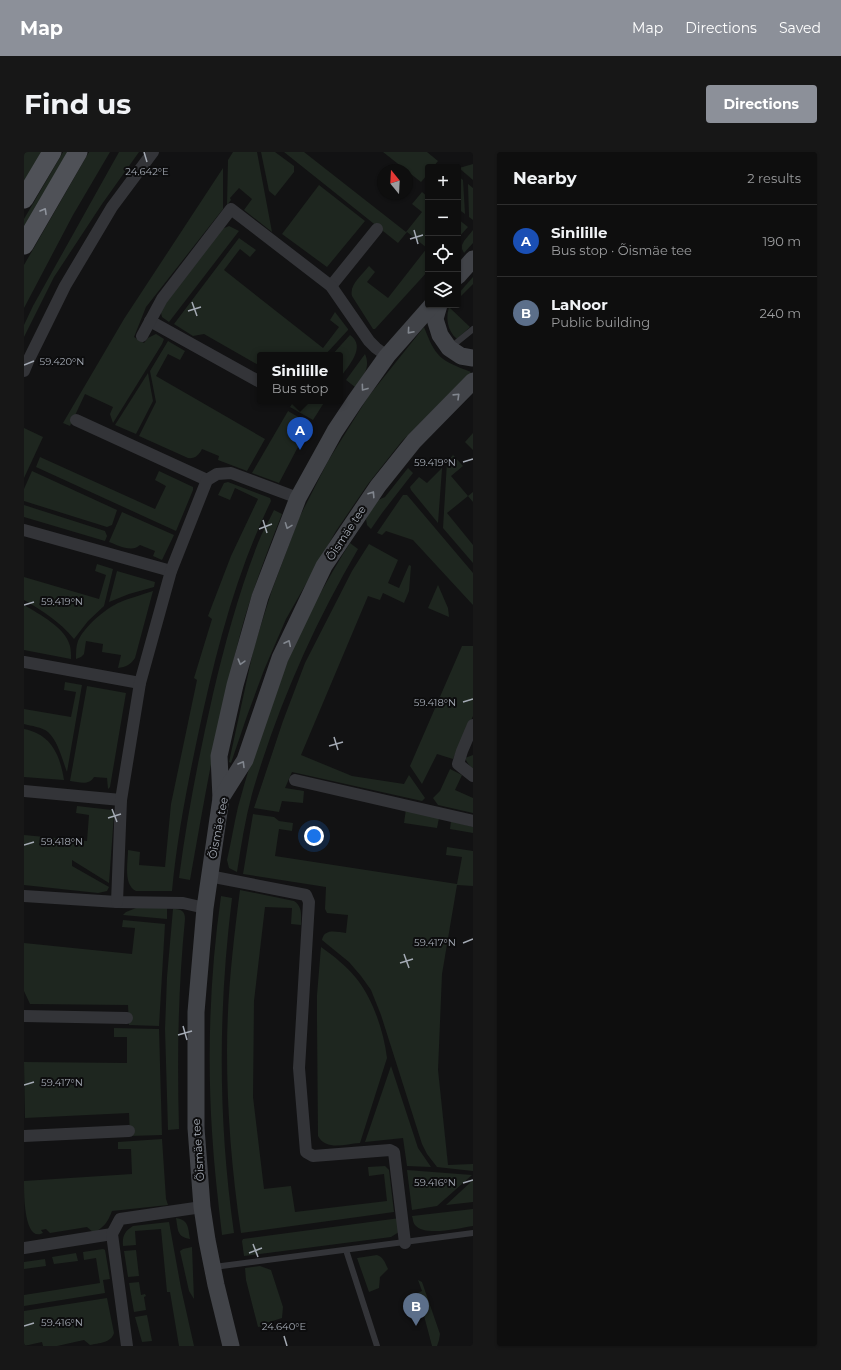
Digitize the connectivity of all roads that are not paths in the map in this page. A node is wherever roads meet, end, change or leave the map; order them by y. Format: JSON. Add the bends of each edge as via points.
{"nodes":[{"id":1,"x":52,"y":152,"type":"edge"},
{"id":2,"x":78,"y":152,"type":"edge"},
{"id":3,"x":153,"y":152,"type":"edge"},
{"id":4,"x":24,"y":199,"type":"edge"},
{"id":5,"x":377,"y":229,"type":"dead end"},
{"id":6,"x":24,"y":245,"type":"edge"},
{"id":7,"x":473,"y":259,"type":"edge"},
{"id":8,"x":461,"y":273,"type":"edge"},
{"id":9,"x":330,"y":286,"type":"junction"},
{"id":10,"x":429,"y":308,"type":"edge"},
{"id":11,"x":438,"y":308,"type":"edge"},
{"id":12,"x":150,"y":321,"type":"junction"},
{"id":13,"x":473,"y":329,"type":"edge"},
{"id":14,"x":142,"y":336,"type":"dead end"},
{"id":15,"x":449,"y":348,"type":"junction"},
{"id":16,"x":387,"y":356,"type":"junction"},
{"id":17,"x":473,"y":358,"type":"edge"},
{"id":18,"x":24,"y":371,"type":"edge"},
{"id":19,"x":257,"y":380,"type":"edge"},
{"id":20,"x":473,"y":381,"type":"edge"},
{"id":21,"x":76,"y":420,"type":"dead end"},
{"id":22,"x":207,"y":480,"type":"junction"},
{"id":23,"x":298,"y":498,"type":"junction"},
{"id":24,"x":24,"y":530,"type":"edge"},
{"id":25,"x":171,"y":571,"type":"junction"},
{"id":26,"x":24,"y":662,"type":"edge"},
{"id":27,"x":140,"y":683,"type":"junction"},
{"id":28,"x":473,"y":725,"type":"edge"},
{"id":29,"x":473,"y":776,"type":"edge"},
{"id":30,"x":295,"y":780,"type":"dead end"},
{"id":31,"x":24,"y":791,"type":"edge"},
{"id":32,"x":221,"y":798,"type":"junction"},
{"id":33,"x":121,"y":800,"type":"junction"},
{"id":34,"x":473,"y":821,"type":"edge"},
{"id":35,"x":209,"y":876,"type":"junction"},
{"id":36,"x":24,"y":896,"type":"edge"},
{"id":37,"x":117,"y":902,"type":"junction"},
{"id":38,"x":205,"y":908,"type":"junction"},
{"id":39,"x":24,"y":1016,"type":"edge"},
{"id":40,"x":127,"y":1018,"type":"dead end"},
{"id":41,"x":129,"y":1131,"type":"dead end"},
{"id":42,"x":24,"y":1136,"type":"edge"},
{"id":43,"x":202,"y":1207,"type":"junction"},
{"id":44,"x":473,"y":1233,"type":"edge"},
{"id":45,"x":112,"y":1234,"type":"junction"},
{"id":46,"x":405,"y":1243,"type":"junction"},
{"id":47,"x":24,"y":1248,"type":"edge"},
{"id":48,"x":346,"y":1250,"type":"junction"},
{"id":49,"x":213,"y":1267,"type":"junction"},
{"id":50,"x":123,"y":1345,"type":"edge"},
{"id":51,"x":231,"y":1346,"type":"edge"},
{"id":52,"x":377,"y":1346,"type":"edge"}],
"edges":[{"from":1,"to":4,"type":"main road"},
{"from":6,"to":2,"type":"main road","one_way":true},
{"from":3,"to":18,"type":"street","via":[[112,206],[65,286]]},
{"from":5,"to":9,"type":"street"},
{"from":7,"to":8,"type":"main road"},
{"from":9,"to":12,"type":"street","via":[[231,209],[162,298]]},
{"from":9,"to":16,"type":"street","via":[[369,341]]},
{"from":10,"to":16,"type":"main road","one_way":true},
{"from":11,"to":15,"type":"main road","via":[[435,319],[440,335]]},
{"from":12,"to":14,"type":"street"},
{"from":12,"to":19,"type":"street"},
{"from":13,"to":15,"type":"lane"},
{"from":15,"to":17,"type":"main road","via":[[461,356]]},
{"from":16,"to":23,"type":"main road","one_way":true,"via":[[335,431]]},
{"from":32,"to":20,"type":"main road","name":"Õismäe tee","one_way":true,"via":[[245,760],[280,658],[324,566],[387,474],[414,441]]},
{"from":21,"to":22,"type":"street"},
{"from":22,"to":23,"type":"street","via":[[217,474],[231,473]]},
{"from":22,"to":25,"type":"street"},
{"from":23,"to":32,"type":"main road","one_way":true,"via":[[260,597],[235,684],[219,756]]},
{"from":24,"to":25,"type":"street"},
{"from":25,"to":27,"type":"street"},
{"from":26,"to":27,"type":"street"},
{"from":27,"to":33,"type":"street"},
{"from":28,"to":29,"type":"street","via":[[458,764]]},
{"from":30,"to":34,"type":"street"},
{"from":31,"to":33,"type":"street"},
{"from":32,"to":35,"type":"main road","name":"Õismäe tee"},
{"from":33,"to":37,"type":"street"},
{"from":35,"to":38,"type":"main road","name":"Õismäe tee"},
{"from":35,"to":46,"type":"street","via":[[306,895],[309,902],[299,1068],[306,1152],[313,1156],[390,1150],[394,1152]]},
{"from":36,"to":37,"type":"street"},
{"from":37,"to":38,"type":"street","via":[[183,903]]},
{"from":38,"to":43,"type":"main road","name":"Õismäe tee","via":[[196,1012],[196,1128]]},
{"from":39,"to":40,"type":"street"},
{"from":41,"to":42,"type":"street"},
{"from":43,"to":45,"type":"street","via":[[120,1219]]},
{"from":43,"to":49,"type":"main road","name":"Õismäe tee"},
{"from":44,"to":46,"type":"lane"},
{"from":45,"to":47,"type":"street"},
{"from":45,"to":50,"type":"street"},
{"from":46,"to":48,"type":"lane"},
{"from":48,"to":49,"type":"lane"},
{"from":48,"to":52,"type":"lane"},
{"from":49,"to":51,"type":"main road","name":"Õismäe tee"}]}
